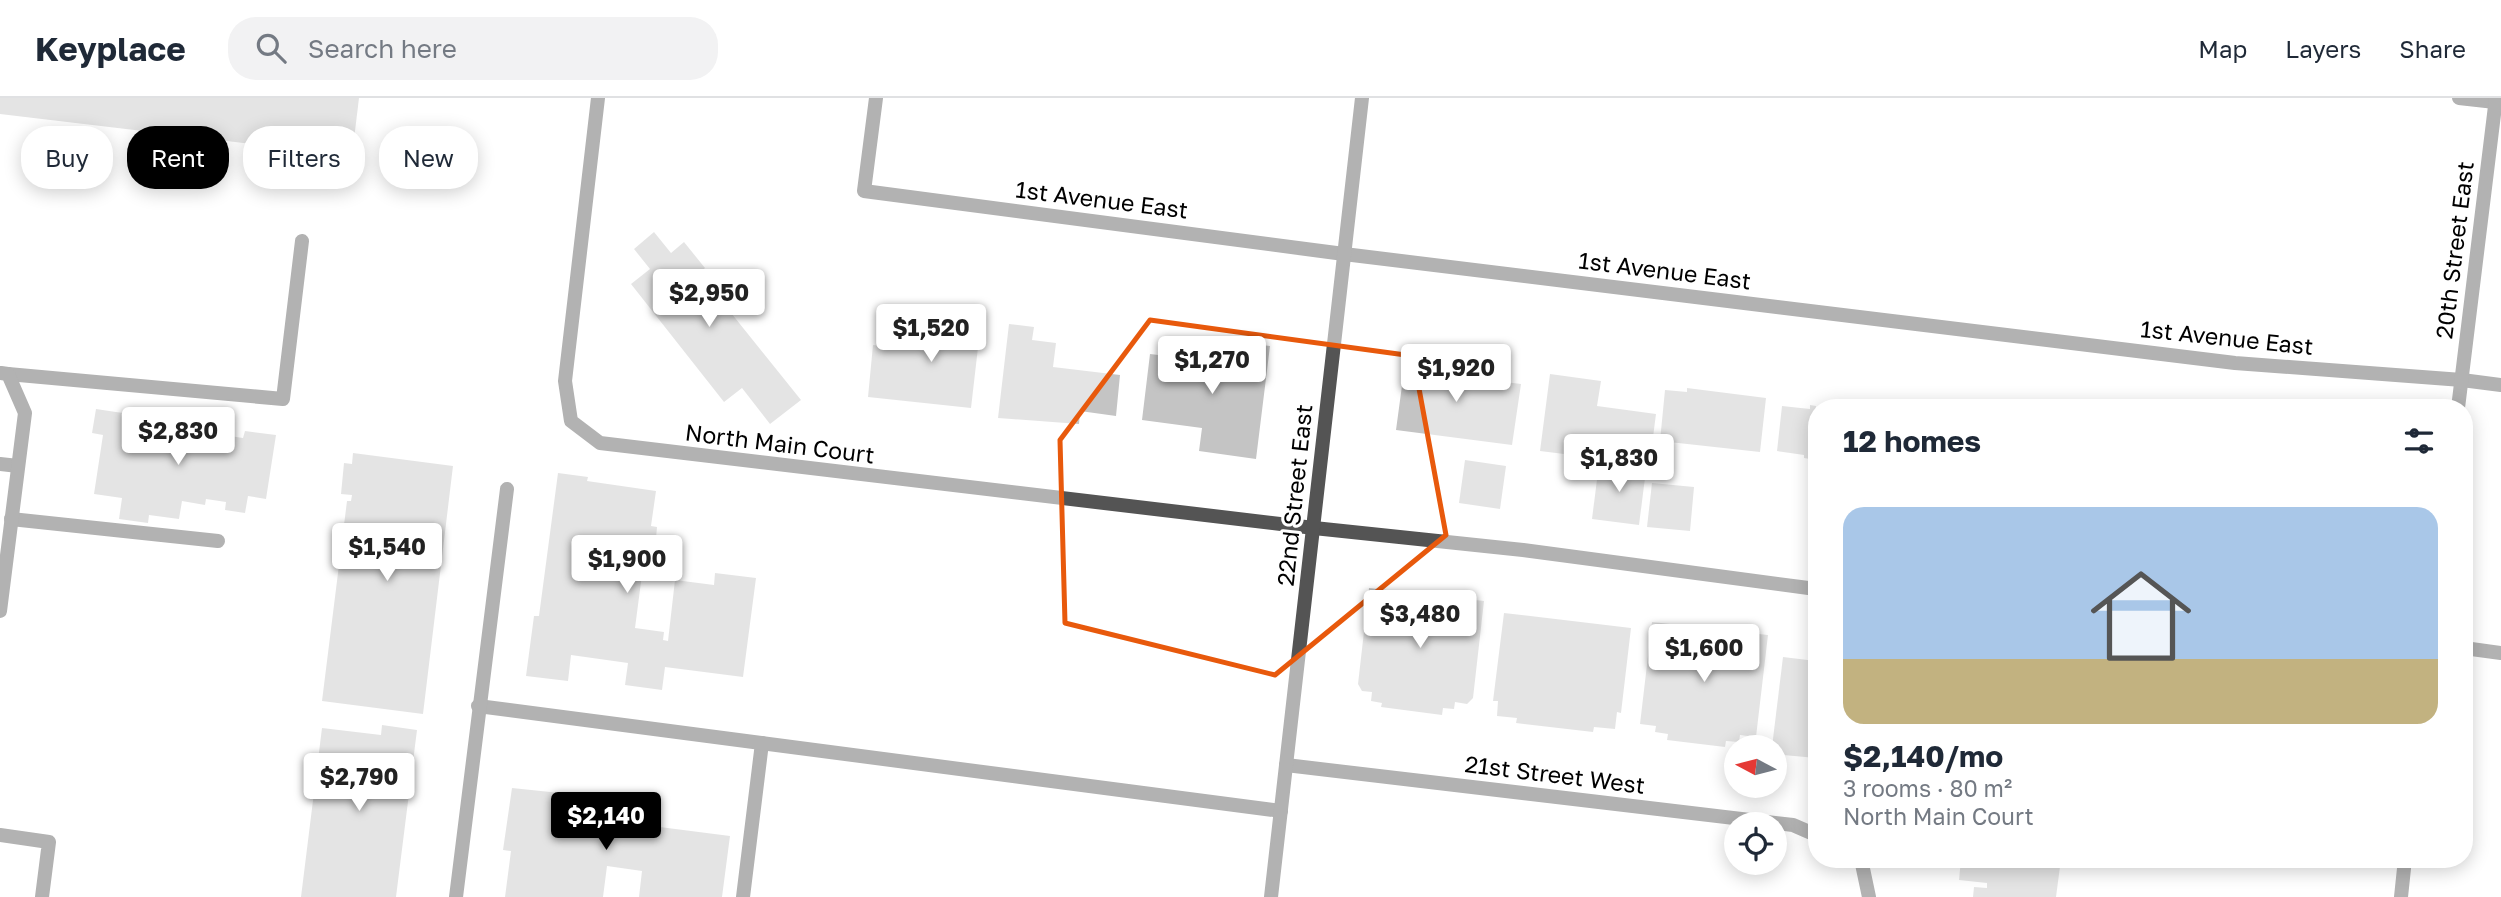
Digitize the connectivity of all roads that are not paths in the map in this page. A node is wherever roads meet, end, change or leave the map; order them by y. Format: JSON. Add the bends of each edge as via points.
{"nodes":[{"id":1,"x":598,"y":98,"type":"edge"},
{"id":2,"x":876,"y":98,"type":"edge"},
{"id":3,"x":1362,"y":98,"type":"edge"},
{"id":4,"x":2459,"y":98,"type":"edge"},
{"id":5,"x":2497,"y":101,"type":"edge"},
{"id":6,"x":302,"y":241,"type":"dead end"},
{"id":7,"x":1344,"y":254,"type":"junction"},
{"id":8,"x":4,"y":373,"type":"edge"},
{"id":9,"x":2462,"y":380,"type":"junction"},
{"id":10,"x":2501,"y":385,"type":"edge"},
{"id":11,"x":2459,"y":399,"type":"edge"},
{"id":12,"x":0,"y":464,"type":"edge"},
{"id":13,"x":18,"y":466,"type":"junction"},
{"id":14,"x":507,"y":489,"type":"dead end"},
{"id":15,"x":11,"y":519,"type":"junction"},
{"id":16,"x":1314,"y":528,"type":"junction"},
{"id":17,"x":218,"y":541,"type":"dead end"},
{"id":18,"x":1808,"y":588,"type":"edge"},
{"id":19,"x":0,"y":611,"type":"edge"},
{"id":20,"x":2473,"y":649,"type":"edge"},
{"id":21,"x":2501,"y":653,"type":"edge"},
{"id":22,"x":478,"y":706,"type":"junction"},
{"id":23,"x":762,"y":743,"type":"junction"},
{"id":24,"x":1286,"y":765,"type":"junction"},
{"id":25,"x":1281,"y":811,"type":"junction"},
{"id":26,"x":1808,"y":832,"type":"edge"},
{"id":27,"x":0,"y":835,"type":"edge"},
{"id":28,"x":1863,"y":868,"type":"edge"},
{"id":29,"x":2404,"y":868,"type":"edge"},
{"id":30,"x":42,"y":897,"type":"edge"},
{"id":31,"x":456,"y":897,"type":"edge"},
{"id":32,"x":743,"y":897,"type":"edge"},
{"id":33,"x":1271,"y":897,"type":"edge"},
{"id":34,"x":1869,"y":897,"type":"edge"},
{"id":35,"x":2401,"y":897,"type":"edge"}],
"edges":[{"from":1,"to":16,"type":"street","name":"North Main Court","via":[[565,381],[571,421],[600,443]]},
{"from":2,"to":7,"type":"street","name":"1st Avenue East","via":[[864,191]]},
{"from":3,"to":7,"type":"street","name":"22nd Street East"},
{"from":4,"to":5,"type":"street"},
{"from":5,"to":9,"type":"street","name":"20th Street East"},
{"from":6,"to":8,"type":"street","via":[[283,399]]},
{"from":7,"to":9,"type":"street","name":"1st Avenue East","via":[[2235,363]]},
{"from":7,"to":16,"type":"street","name":"22nd Street East"},
{"from":8,"to":13,"type":"street","via":[[25,413]]},
{"from":9,"to":10,"type":"street","name":"1st Avenue East"},
{"from":9,"to":11,"type":"street","name":"20th Street East"},
{"from":12,"to":13,"type":"street"},
{"from":13,"to":15,"type":"street"},
{"from":14,"to":22,"type":"street"},
{"from":15,"to":17,"type":"street"},
{"from":15,"to":19,"type":"street"},
{"from":16,"to":18,"type":"street","name":"North Main Court"},
{"from":16,"to":24,"type":"street","name":"22nd Street East"},
{"from":20,"to":21,"type":"street"},
{"from":22,"to":23,"type":"street"},
{"from":22,"to":31,"type":"street"},
{"from":23,"to":25,"type":"street"},
{"from":23,"to":32,"type":"street"},
{"from":24,"to":25,"type":"street","name":"22nd Street East"},
{"from":24,"to":26,"type":"street","name":"21st Street West","via":[[1793,825]]},
{"from":25,"to":33,"type":"street","name":"22nd Street East"},
{"from":27,"to":30,"type":"street","via":[[49,842]]},
{"from":28,"to":34,"type":"street"},
{"from":29,"to":35,"type":"street"}]}
